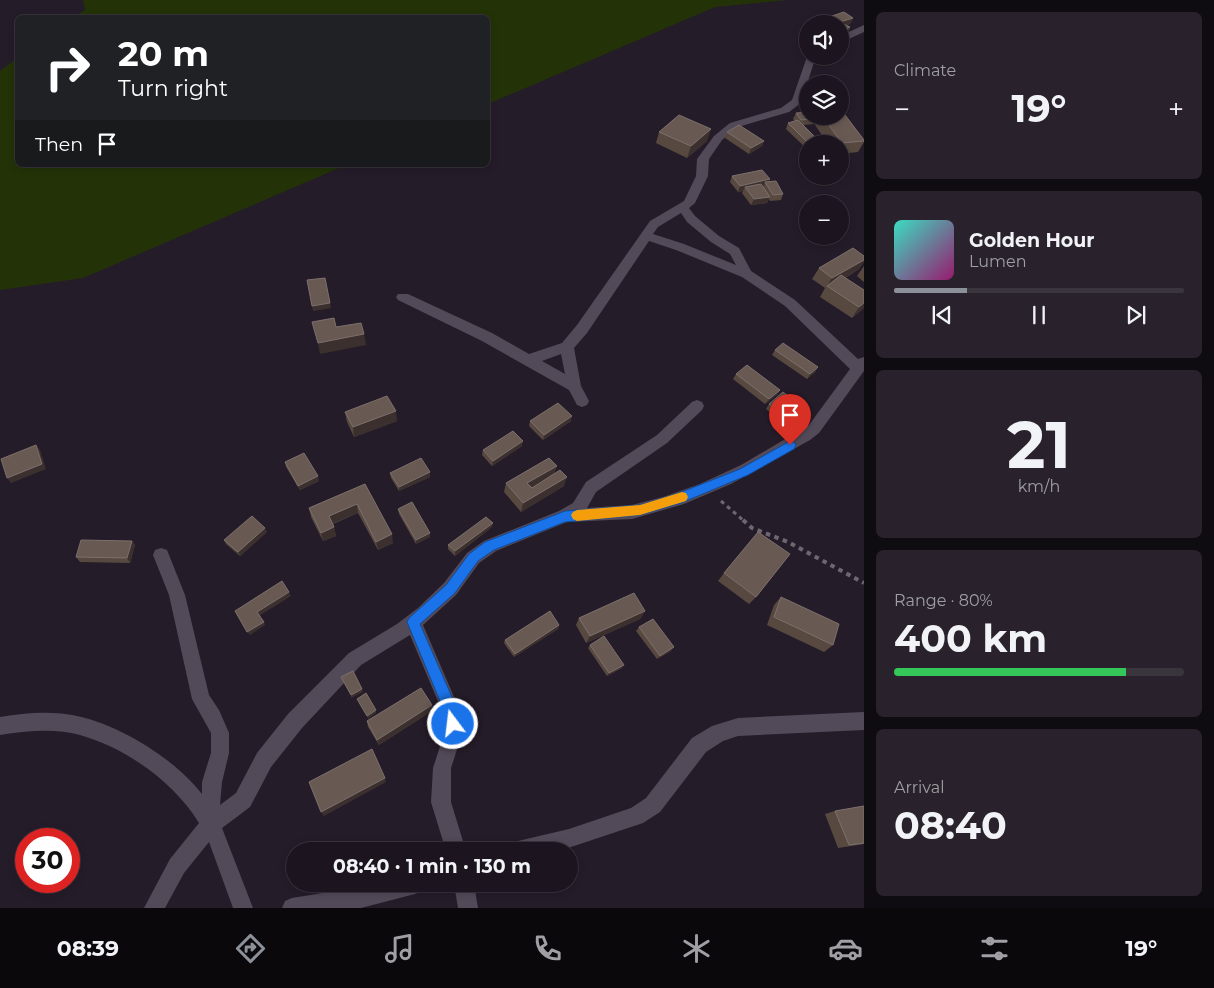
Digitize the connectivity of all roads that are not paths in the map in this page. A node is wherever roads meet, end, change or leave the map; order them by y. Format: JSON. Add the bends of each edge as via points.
{"nodes":[{"id":1,"x":864,"y":28,"type":"edge"},
{"id":2,"x":849,"y":36,"type":"edge"},
{"id":3,"x":808,"y":65,"type":"edge"},
{"id":4,"x":682,"y":207,"type":"junction"},
{"id":5,"x":646,"y":236,"type":"junction"},
{"id":6,"x":746,"y":274,"type":"junction"},
{"id":7,"x":403,"y":297,"type":"dead end"},
{"id":8,"x":566,"y":348,"type":"junction"},
{"id":9,"x":530,"y":360,"type":"junction"},
{"id":10,"x":861,"y":365,"type":"edge"},
{"id":11,"x":574,"y":386,"type":"junction"},
{"id":12,"x":582,"y":401,"type":"dead end"},
{"id":13,"x":698,"y":406,"type":"dead end"},
{"id":14,"x":565,"y":516,"type":"junction"},
{"id":15,"x":162,"y":555,"type":"dead end"},
{"id":16,"x":413,"y":622,"type":"junction"},
{"id":17,"x":864,"y":721,"type":"edge"},
{"id":18,"x":0,"y":726,"type":"edge"},
{"id":19,"x":209,"y":826,"type":"junction"},
{"id":20,"x":453,"y":842,"type":"edge"},
{"id":21,"x":556,"y":842,"type":"edge"},
{"id":22,"x":388,"y":892,"type":"edge"},
{"id":23,"x":465,"y":892,"type":"edge"},
{"id":24,"x":154,"y":908,"type":"edge"},
{"id":25,"x":243,"y":908,"type":"edge"},
{"id":26,"x":292,"y":908,"type":"edge"},
{"id":27,"x":468,"y":908,"type":"edge"}],
"edges":[{"from":1,"to":2,"type":"street"},
{"from":3,"to":4,"type":"street","via":[[793,106],[734,125],[718,138],[703,159],[702,176],[696,191],[689,203]]},
{"from":4,"to":5,"type":"street","via":[[654,224]]},
{"from":4,"to":6,"type":"street","via":[[715,239],[736,251]]},
{"from":5,"to":6,"type":"street"},
{"from":5,"to":8,"type":"street"},
{"from":6,"to":10,"type":"street","via":[[790,303]]},
{"from":7,"to":9,"type":"street"},
{"from":8,"to":9,"type":"street"},
{"from":8,"to":11,"type":"street"},
{"from":9,"to":11,"type":"street"},
{"from":10,"to":14,"type":"street","via":[[814,429],[744,472],[681,498],[640,510]]},
{"from":11,"to":12,"type":"street"},
{"from":13,"to":14,"type":"street","via":[[662,439],[591,487],[579,508]]},
{"from":14,"to":16,"type":"street","via":[[490,546],[474,558],[450,589]]},
{"from":15,"to":19,"type":"street","via":[[177,595],[201,699],[220,733]]},
{"from":16,"to":19,"type":"street","via":[[355,660],[325,689],[264,760],[244,800]]},
{"from":16,"to":20,"type":"street","via":[[452,713],[453,734],[442,768],[441,802]]},
{"from":17,"to":21,"type":"street","via":[[738,727],[718,733],[699,745],[653,805],[636,816]]},
{"from":18,"to":19,"type":"street","via":[[46,722],[79,726],[104,736],[137,752],[165,772],[192,798]]},
{"from":19,"to":24,"type":"street","via":[[177,866]]},
{"from":19,"to":25,"type":"street","via":[[218,840]]},
{"from":22,"to":26,"type":"street"},
{"from":23,"to":27,"type":"street"}]}
